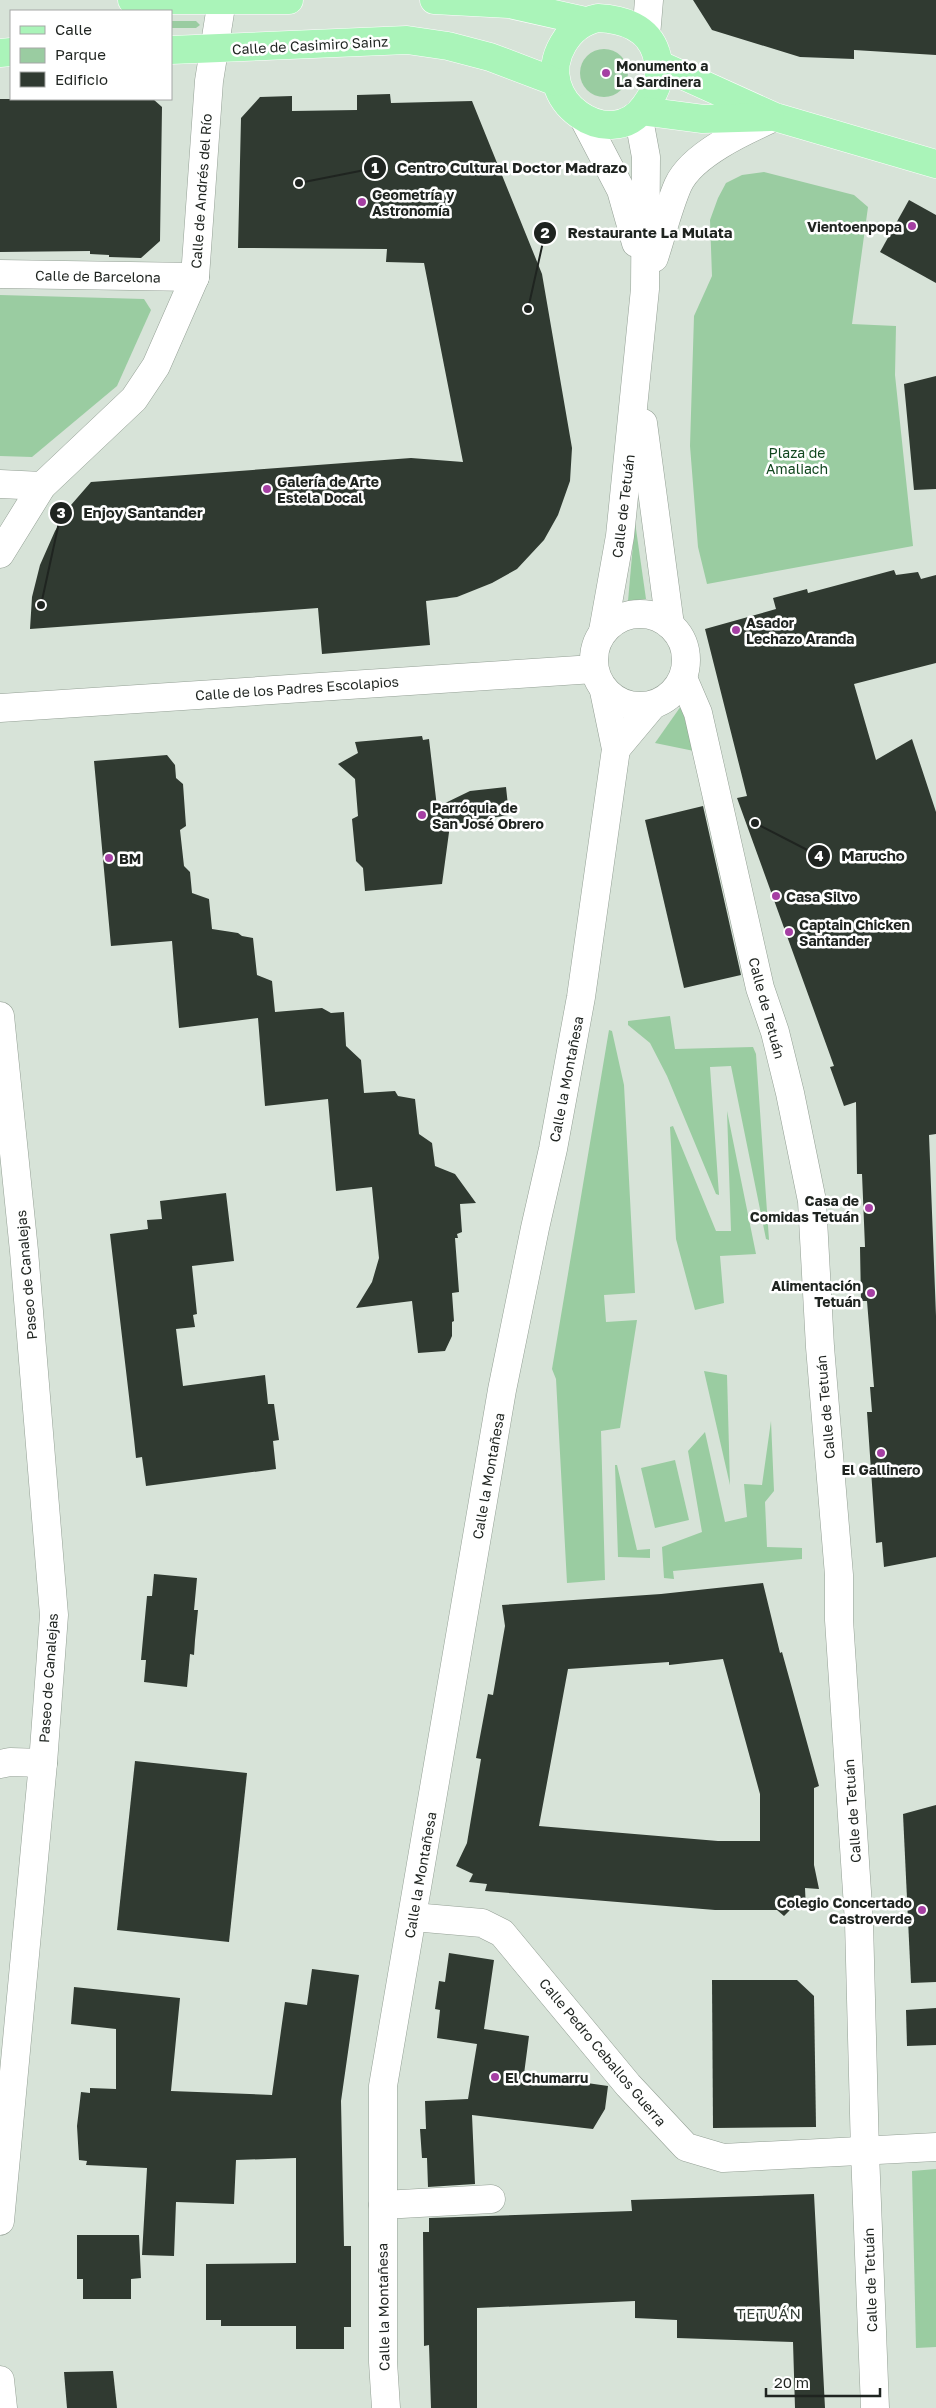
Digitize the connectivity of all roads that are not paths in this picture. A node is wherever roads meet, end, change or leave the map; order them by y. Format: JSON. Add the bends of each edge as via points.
{"nodes":[{"id":1,"x":132,"y":0,"type":"edge"},
{"id":2,"x":222,"y":0,"type":"edge"},
{"id":3,"x":289,"y":0,"type":"edge"},
{"id":4,"x":434,"y":0,"type":"edge"},
{"id":5,"x":649,"y":0,"type":"edge"},
{"id":6,"x":595,"y":13,"type":"edge"},
{"id":7,"x":646,"y":36,"type":"junction"},
{"id":8,"x":214,"y":49,"type":"junction"},
{"id":9,"x":172,"y":50,"type":"edge"},
{"id":10,"x":660,"y":65,"type":"junction"},
{"id":11,"x":209,"y":81,"type":"joint"},
{"id":12,"x":556,"y":82,"type":"junction"},
{"id":13,"x":640,"y":113,"type":"junction"},
{"id":14,"x":775,"y":117,"type":"junction"},
{"id":15,"x":584,"y":119,"type":"junction"},
{"id":16,"x":936,"y":164,"type":"edge"},
{"id":17,"x":0,"y":274,"type":"edge"},
{"id":18,"x":195,"y":277,"type":"junction"},
{"id":19,"x":645,"y":288,"type":"junction"},
{"id":20,"x":637,"y":381,"type":"junction"},
{"id":21,"x":0,"y":484,"type":"edge"},
{"id":22,"x":42,"y":486,"type":"junction"},
{"id":23,"x":0,"y":554,"type":"edge"},
{"id":24,"x":670,"y":625,"type":"junction"},
{"id":25,"x":603,"y":631,"type":"junction"},
{"id":26,"x":683,"y":678,"type":"junction"},
{"id":27,"x":599,"y":680,"type":"junction"},
{"id":28,"x":652,"y":706,"type":"junction"},
{"id":29,"x":0,"y":708,"type":"edge"},
{"id":30,"x":616,"y":749,"type":"junction"},
{"id":31,"x":0,"y":1016,"type":"edge"},
{"id":32,"x":43,"y":1763,"type":"junction"},
{"id":33,"x":0,"y":1764,"type":"edge"},
{"id":34,"x":413,"y":1917,"type":"junction"},
{"id":35,"x":936,"y":2147,"type":"edge"},
{"id":36,"x":865,"y":2152,"type":"junction"},
{"id":37,"x":490,"y":2199,"type":"dead end"},
{"id":38,"x":383,"y":2205,"type":"junction"},
{"id":39,"x":0,"y":2221,"type":"edge"},
{"id":40,"x":0,"y":2380,"type":"edge"},
{"id":41,"x":3,"y":2408,"type":"edge"},
{"id":42,"x":386,"y":2408,"type":"edge"},
{"id":43,"x":875,"y":2408,"type":"edge"}],
"edges":[{"from":1,"to":2,"type":"main road"},
{"from":2,"to":3,"type":"main road"},
{"from":2,"to":8,"type":"street","name":"Calle de Casimiro Sainz"},
{"from":4,"to":6,"type":"main road"},
{"from":5,"to":7,"type":"street"},
{"from":6,"to":7,"type":"main road","via":[[633,25]]},
{"from":6,"to":12,"type":"main road","via":[[567,37],[559,51],[554,66]]},
{"from":7,"to":10,"type":"main road"},
{"from":8,"to":9,"type":"main road","name":"Calle de Casimiro Sainz"},
{"from":8,"to":11,"type":"street","name":"Calle de Casimiro Sainz"},
{"from":8,"to":12,"type":"main road","name":"Calle de Casimiro Sainz","via":[[407,40],[490,57]]},
{"from":10,"to":13,"type":"main road","via":[[656,90]]},
{"from":10,"to":14,"type":"main road"},
{"from":11,"to":18,"type":"street","name":"Calle de Andrés del Río"},
{"from":12,"to":15,"type":"main road","via":[[566,104]]},
{"from":13,"to":14,"type":"main road","via":[[702,119]]},
{"from":13,"to":15,"type":"main road","via":[[612,124]]},
{"from":13,"to":19,"type":"street","name":"Calle de Tetuán","via":[[646,157]]},
{"from":14,"to":16,"type":"main road"},
{"from":14,"to":19,"type":"street","name":"Calle de Tetuán","via":[[733,136],[697,162],[679,183]]},
{"from":15,"to":19,"type":"street","name":"Calle de Tetuán","via":[[621,190]]},
{"from":17,"to":18,"type":"street","name":"Calle de Barcelona"},
{"from":18,"to":22,"type":"street","name":"Calle de Andrés del Río","via":[[156,366],[134,399]]},
{"from":19,"to":20,"type":"street","name":"Calle de Tetuán"},
{"from":20,"to":24,"type":"street","name":"Calle de Tetuán"},
{"from":20,"to":25,"type":"street","name":"Calle de Tetuán","via":[[620,536]]},
{"from":21,"to":22,"type":"street"},
{"from":22,"to":23,"type":"street","name":"Calle de Andrés del Río"},
{"from":24,"to":25,"type":"street","via":[[648,614],[624,616]]},
{"from":24,"to":26,"type":"street","via":[[682,640],[686,659]]},
{"from":25,"to":27,"type":"street","via":[[595,649]]},
{"from":26,"to":28,"type":"street","via":[[671,695]]},
{"from":26,"to":36,"type":"street","name":"Calle de Tetuán","via":[[698,713],[760,988],[790,1093],[812,1201],[860,1922]]},
{"from":27,"to":28,"type":"street","via":[[626,705]]},
{"from":27,"to":29,"type":"street","name":"Calle de los Padres Escolapios"},
{"from":27,"to":30,"type":"street","name":"Calle la Montañesa"},
{"from":28,"to":30,"type":"street"},
{"from":30,"to":34,"type":"street","name":"Calle la Montañesa","via":[[581,997],[553,1149],[502,1390]]},
{"from":31,"to":32,"type":"street","name":"Paseo de Canalejas","via":[[24,1251],[54,1615]]},
{"from":32,"to":33,"type":"street"},
{"from":32,"to":39,"type":"street","name":"Paseo de Canalejas"},
{"from":34,"to":36,"type":"street","name":"Calle Pedro Ceballos Guerra","via":[[482,1923],[502,1933],[628,2085],[686,2147],[723,2158]]},
{"from":34,"to":38,"type":"street","name":"Calle la Montañesa","via":[[383,2086]]},
{"from":35,"to":36,"type":"street"},
{"from":36,"to":43,"type":"street","name":"Calle de Tetuán"},
{"from":37,"to":38,"type":"street"},
{"from":38,"to":42,"type":"street","name":"Calle la Montañesa"},
{"from":40,"to":41,"type":"street"}]}
